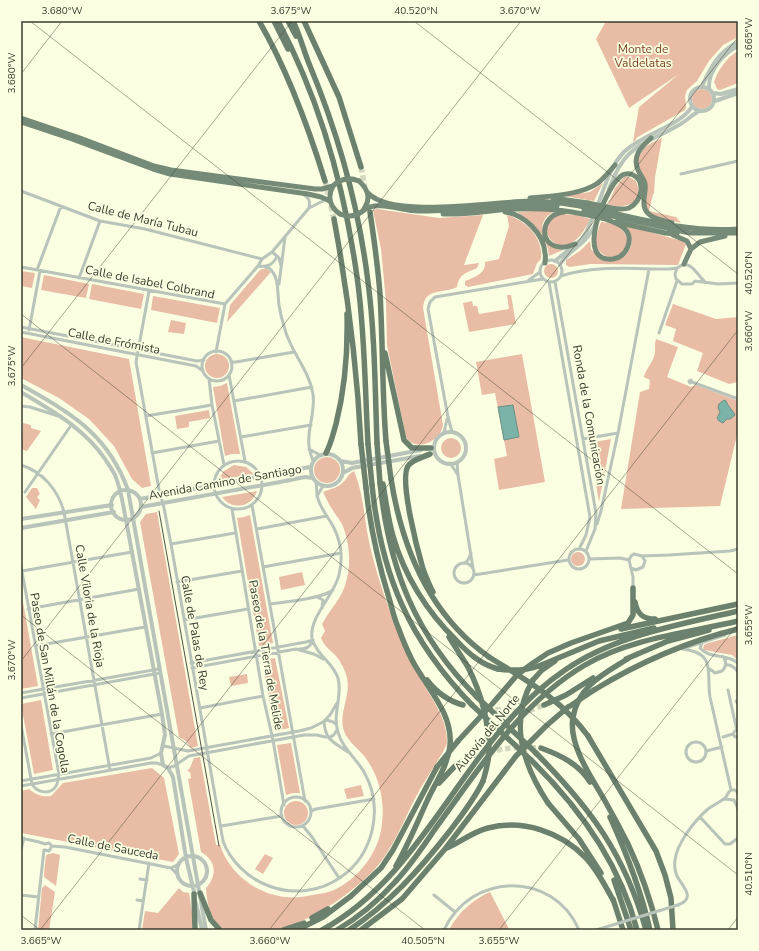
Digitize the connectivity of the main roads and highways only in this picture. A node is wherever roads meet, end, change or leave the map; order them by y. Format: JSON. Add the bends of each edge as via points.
{"nodes":[{"id":1,"x":259,"y":21,"type":"edge"},
{"id":2,"x":274,"y":21,"type":"edge"},
{"id":3,"x":278,"y":21,"type":"edge"},
{"id":4,"x":288,"y":21,"type":"edge"},
{"id":5,"x":293,"y":21,"type":"edge"},
{"id":6,"x":304,"y":23,"type":"edge"},
{"id":7,"x":306,"y":58,"type":"junction"},
{"id":8,"x":318,"y":114,"type":"junction"},
{"id":9,"x":21,"y":118,"type":"edge"},
{"id":10,"x":21,"y":122,"type":"edge"},
{"id":11,"x":651,"y":138,"type":"road end"},
{"id":12,"x":615,"y":165,"type":"road end"},
{"id":13,"x":360,"y":167,"type":"tunnel mouth"},
{"id":14,"x":325,"y":181,"type":"tunnel mouth"},
{"id":15,"x":334,"y":186,"type":"junction"},
{"id":16,"x":368,"y":193,"type":"junction"},
{"id":17,"x":538,"y":197,"type":"junction"},
{"id":18,"x":330,"y":201,"type":"junction"},
{"id":19,"x":471,"y":206,"type":"junction"},
{"id":20,"x":585,"y":208,"type":"junction"},
{"id":21,"x":364,"y":210,"type":"junction"},
{"id":22,"x":414,"y":211,"type":"junction"},
{"id":23,"x":498,"y":211,"type":"junction"},
{"id":24,"x":370,"y":212,"type":"dead end"},
{"id":25,"x":608,"y":214,"type":"junction"},
{"id":26,"x":334,"y":219,"type":"tunnel mouth"},
{"id":27,"x":738,"y":229,"type":"edge"},
{"id":28,"x":689,"y":231,"type":"junction"},
{"id":29,"x":665,"y":233,"type":"junction"},
{"id":30,"x":738,"y":234,"type":"edge"},
{"id":31,"x":575,"y":244,"type":"road end"},
{"id":32,"x":691,"y":249,"type":"junction"},
{"id":33,"x":545,"y":263,"type":"road end"},
{"id":34,"x":687,"y":265,"type":"road end"},
{"id":35,"x":346,"y":284,"type":"junction"},
{"id":36,"x":381,"y":323,"type":"junction"},
{"id":37,"x":433,"y":446,"type":"road end"},
{"id":38,"x":326,"y":453,"type":"road end"},
{"id":39,"x":430,"y":454,"type":"road end"},
{"id":40,"x":381,"y":483,"type":"junction"},
{"id":41,"x":390,"y":600,"type":"junction"},
{"id":42,"x":738,"y":604,"type":"edge"},
{"id":43,"x":738,"y":611,"type":"edge"},
{"id":44,"x":675,"y":617,"type":"junction"},
{"id":45,"x":738,"y":620,"type":"edge"},
{"id":46,"x":450,"y":622,"type":"junction"},
{"id":47,"x":439,"y":624,"type":"junction"},
{"id":48,"x":723,"y":624,"type":"junction"},
{"id":49,"x":671,"y":626,"type":"junction"},
{"id":50,"x":738,"y":630,"type":"edge"},
{"id":51,"x":598,"y":634,"type":"junction"},
{"id":52,"x":682,"y":649,"type":"road end"},
{"id":53,"x":565,"y":654,"type":"junction"},
{"id":54,"x":657,"y":656,"type":"junction"},
{"id":55,"x":629,"y":658,"type":"junction"},
{"id":56,"x":463,"y":705,"type":"dead end"},
{"id":57,"x":544,"y":705,"type":"tunnel mouth"},
{"id":58,"x":538,"y":750,"type":"junction"},
{"id":59,"x":472,"y":756,"type":"tunnel mouth"},
{"id":60,"x":428,"y":800,"type":"junction"},
{"id":61,"x":593,"y":834,"type":"junction"},
{"id":62,"x":444,"y":849,"type":"junction"},
{"id":63,"x":389,"y":877,"type":"junction"},
{"id":64,"x":351,"y":896,"type":"junction"},
{"id":65,"x":614,"y":902,"type":"junction"},
{"id":66,"x":195,"y":930,"type":"edge"},
{"id":67,"x":220,"y":930,"type":"edge"},
{"id":68,"x":282,"y":930,"type":"edge"},
{"id":69,"x":297,"y":930,"type":"edge"},
{"id":70,"x":322,"y":930,"type":"edge"},
{"id":71,"x":337,"y":930,"type":"edge"},
{"id":72,"x":349,"y":930,"type":"edge"},
{"id":73,"x":361,"y":930,"type":"edge"},
{"id":74,"x":623,"y":930,"type":"edge"},
{"id":75,"x":631,"y":930,"type":"edge"},
{"id":76,"x":637,"y":930,"type":"edge"},
{"id":77,"x":646,"y":930,"type":"edge"},
{"id":78,"x":650,"y":930,"type":"edge"},
{"id":79,"x":658,"y":930,"type":"edge"},
{"id":80,"x":673,"y":930,"type":"edge"}],
"edges":[{"from":1,"to":14,"type":"highway","via":[[301,108]]},
{"from":2,"to":8,"type":"highway"},
{"from":3,"to":8,"type":"highway"},
{"from":4,"to":7,"type":"highway"},
{"from":5,"to":7,"type":"highway"},
{"from":6,"to":13,"type":"highway","via":[[339,97]]},
{"from":7,"to":40,"type":"highway","bridge":true,"via":[[329,115],[348,174],[360,228],[373,343]]},
{"from":8,"to":61,"type":"highway","bridge":true,"via":[[334,164],[348,224],[358,284],[368,444],[379,535],[383,554],[402,606],[440,670],[565,796]]},
{"from":9,"to":15,"type":"highway","via":[[171,170],[315,189]]},
{"from":10,"to":18,"type":"highway","via":[[170,174],[292,191]]},
{"from":11,"to":28,"type":"highway","via":[[638,151],[636,162],[644,182],[646,212],[651,217],[681,225]]},
{"from":12,"to":17,"type":"highway","via":[[589,188]]},
{"from":15,"to":16,"type":"highway","bridge":true,"via":[[343,179],[352,179],[359,181]]},
{"from":15,"to":18,"type":"highway"},
{"from":16,"to":19,"type":"highway","via":[[378,201],[404,206]]},
{"from":16,"to":21,"type":"highway","via":[[368,202]]},
{"from":17,"to":19,"type":"highway"},
{"from":17,"to":20,"type":"highway","via":[[562,198]]},
{"from":18,"to":21,"type":"highway","bridge":true,"via":[[334,209],[346,216],[354,216]]},
{"from":19,"to":20,"type":"highway","via":[[546,201]]},
{"from":20,"to":22,"type":"highway","via":[[539,205],[436,212]]},
{"from":20,"to":23,"type":"highway"},
{"from":20,"to":25,"type":"highway","bridge":true},
{"from":20,"to":25,"type":"highway","bridge":true},
{"from":20,"to":31,"type":"highway","via":[[558,213],[547,221],[545,226],[547,239],[552,244],[559,247]]},
{"from":21,"to":22,"type":"highway","via":[[370,206],[377,206]]},
{"from":22,"to":23,"type":"highway","via":[[428,214]]},
{"from":23,"to":33,"type":"highway","via":[[510,212],[528,222],[542,242]]},
{"from":24,"to":36,"type":"highway"},
{"from":25,"to":25,"type":"highway","via":[[625,229],[629,242],[628,248],[613,259],[602,256],[594,248],[594,234],[602,208],[617,179],[627,174],[635,176],[641,187],[638,200],[630,208]]},
{"from":25,"to":28,"type":"highway"},
{"from":25,"to":29,"type":"highway"},
{"from":26,"to":35,"type":"highway"},
{"from":27,"to":28,"type":"highway"},
{"from":28,"to":29,"type":"highway","via":[[679,234]]},
{"from":28,"to":30,"type":"highway"},
{"from":29,"to":32,"type":"highway","via":[[683,238]]},
{"from":30,"to":32,"type":"highway","via":[[700,242]]},
{"from":32,"to":34,"type":"highway"},
{"from":35,"to":38,"type":"highway","via":[[347,337],[344,389]]},
{"from":35,"to":41,"type":"highway","bridge":true,"via":[[372,534]]},
{"from":36,"to":37,"type":"highway","via":[[385,358],[404,440],[412,448]]},
{"from":36,"to":46,"type":"highway","bridge":true,"via":[[386,441],[400,525],[420,575],[434,601]]},
{"from":39,"to":46,"type":"highway","via":[[413,461],[406,470],[409,508],[423,570]]},
{"from":40,"to":47,"type":"highway","via":[[393,537],[403,562],[419,594]]},
{"from":40,"to":58,"type":"highway","bridge":true,"via":[[386,531],[395,564],[420,623],[453,672],[477,697]]},
{"from":41,"to":56,"type":"highway","via":[[412,655],[426,679],[447,698]]},
{"from":41,"to":60,"type":"highway","via":[[412,660],[440,706],[449,732],[450,745],[446,763]]},
{"from":42,"to":44,"type":"highway"},
{"from":43,"to":49,"type":"highway","name":"Autovía del Norte"},
{"from":44,"to":51,"type":"highway"},
{"from":44,"to":51,"type":"highway","via":[[646,619],[637,609],[633,588],[631,620],[625,625]]},
{"from":45,"to":48,"type":"highway","name":"Autovía del Norte"},
{"from":46,"to":80,"type":"highway","bridge":true,"via":[[475,647],[550,695],[577,721],[588,736],[656,851],[671,898]]},
{"from":47,"to":53,"type":"highway","bridge":true,"via":[[480,662],[498,669],[529,669]]},
{"from":47,"to":72,"type":"highway","bridge":true,"via":[[468,667],[480,693],[487,726],[488,765],[483,781],[468,807],[432,855],[381,907]]},
{"from":48,"to":55,"type":"highway","via":[[668,641]]},
{"from":48,"to":71,"type":"highway","name":"Autovía del Norte","via":[[617,650],[585,665],[553,687],[530,706],[496,745],[396,882],[366,910]]},
{"from":49,"to":53,"type":"highway","via":[[599,641]]},
{"from":49,"to":63,"type":"highway","name":"Autovía del Norte","via":[[592,653],[564,670],[526,701],[479,756],[414,848]]},
{"from":50,"to":54,"type":"highway","via":[[709,636]]},
{"from":51,"to":64,"type":"highway","bridge":true,"via":[[548,653],[517,675],[438,766],[386,862]]},
{"from":52,"to":54,"type":"highway"},
{"from":53,"to":65,"type":"highway","bridge":true,"via":[[542,670],[528,689],[521,710],[524,750],[532,775],[548,803],[590,854]]},
{"from":54,"to":62,"type":"highway","bridge":true,"via":[[594,690],[546,726],[516,756]]},
{"from":55,"to":57,"type":"highway"},
{"from":55,"to":79,"type":"highway","via":[[595,679],[586,688],[573,718],[574,737],[584,763],[628,845],[654,910]]},
{"from":58,"to":77,"type":"highway","via":[[591,814],[612,846],[631,885]]},
{"from":58,"to":78,"type":"highway","via":[[559,755],[576,766],[596,790],[626,852]]},
{"from":59,"to":60,"type":"highway","via":[[455,766]]},
{"from":60,"to":63,"type":"highway","via":[[409,844]]},
{"from":61,"to":75,"type":"highway","via":[[617,886]]},
{"from":61,"to":76,"type":"highway","via":[[608,858]]},
{"from":62,"to":65,"type":"highway","via":[[487,828],[502,825],[533,827],[560,838],[578,850],[598,874]]},
{"from":62,"to":73,"type":"highway","via":[[402,899]]},
{"from":63,"to":70,"type":"highway","name":"Autovía del Norte","via":[[369,898]]},
{"from":64,"to":68,"type":"highway","via":[[302,924]]},
{"from":64,"to":69,"type":"highway","via":[[323,917]]},
{"from":65,"to":74,"type":"highway"},
{"from":66,"to":67,"type":"highway","via":[[197,894],[211,920]]}]}
